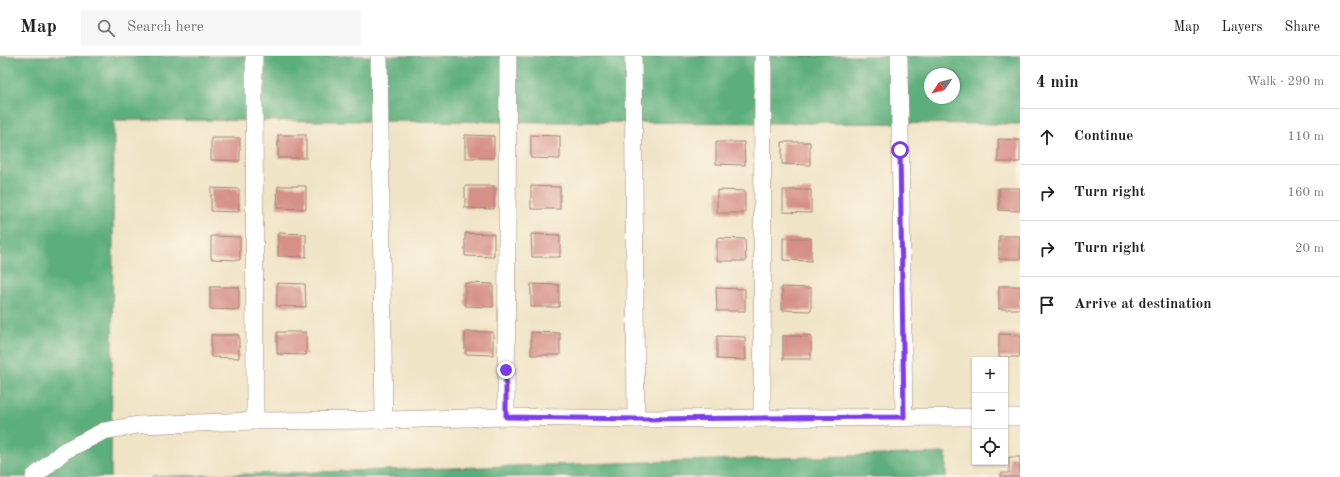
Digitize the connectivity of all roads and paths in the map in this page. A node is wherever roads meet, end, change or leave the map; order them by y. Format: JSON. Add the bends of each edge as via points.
{"nodes":[{"id":1,"x":254,"y":56,"type":"edge"},
{"id":2,"x":379,"y":56,"type":"edge"},
{"id":3,"x":508,"y":56,"type":"edge"},
{"id":4,"x":633,"y":56,"type":"edge"},
{"id":5,"x":763,"y":56,"type":"edge"},
{"id":6,"x":898,"y":56,"type":"edge"},
{"id":7,"x":506,"y":417,"type":"junction"},
{"id":8,"x":904,"y":417,"type":"junction"},
{"id":9,"x":972,"y":417,"type":"edge"},
{"id":10,"x":1008,"y":417,"type":"edge"},
{"id":11,"x":1020,"y":417,"type":"edge"},
{"id":12,"x":762,"y":418,"type":"junction"},
{"id":13,"x":636,"y":419,"type":"junction"},
{"id":14,"x":384,"y":420,"type":"junction"},
{"id":15,"x":255,"y":421,"type":"junction"},
{"id":16,"x":34,"y":477,"type":"edge"}],
"edges":[{"from":1,"to":15,"type":"street"},
{"from":2,"to":14,"type":"street"},
{"from":3,"to":7,"type":"street"},
{"from":4,"to":13,"type":"street"},
{"from":5,"to":12,"type":"street"},
{"from":6,"to":8,"type":"street"},
{"from":7,"to":13,"type":"street"},
{"from":7,"to":14,"type":"street"},
{"from":8,"to":9,"type":"street"},
{"from":8,"to":12,"type":"street"},
{"from":10,"to":11,"type":"street"},
{"from":12,"to":13,"type":"street"},
{"from":14,"to":15,"type":"street"},
{"from":15,"to":16,"type":"street","via":[[138,425],[104,431],[64,451]]}]}
